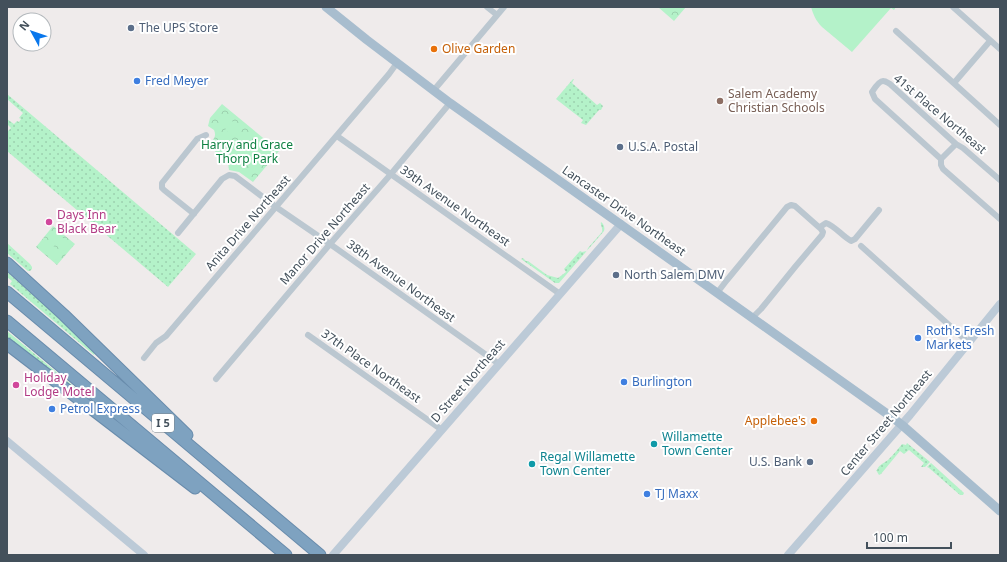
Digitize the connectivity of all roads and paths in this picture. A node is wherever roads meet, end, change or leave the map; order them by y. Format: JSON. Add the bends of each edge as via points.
{"nodes":[{"id":1,"x":326,"y":7,"type":"edge"},
{"id":2,"x":487,"y":7,"type":"edge"},
{"id":3,"x":504,"y":7,"type":"edge"},
{"id":4,"x":953,"y":7,"type":"edge"},
{"id":5,"x":497,"y":15,"type":"junction"},
{"id":6,"x":896,"y":31,"type":"dead end"},
{"id":7,"x":990,"y":40,"type":"junction"},
{"id":8,"x":1000,"y":49,"type":"edge"},
{"id":9,"x":397,"y":63,"type":"junction"},
{"id":10,"x":954,"y":83,"type":"junction"},
{"id":11,"x":434,"y":90,"type":"junction"},
{"id":12,"x":450,"y":103,"type":"junction"},
{"id":13,"x":1000,"y":125,"type":"edge"},
{"id":14,"x":206,"y":135,"type":"dead end"},
{"id":15,"x":337,"y":136,"type":"junction"},
{"id":16,"x":956,"y":144,"type":"junction"},
{"id":17,"x":941,"y":159,"type":"junction"},
{"id":18,"x":391,"y":174,"type":"junction"},
{"id":19,"x":1000,"y":180,"type":"edge"},
{"id":20,"x":276,"y":207,"type":"junction"},
{"id":21,"x":879,"y":210,"type":"dead end"},
{"id":22,"x":194,"y":214,"type":"junction"},
{"id":23,"x":1000,"y":219,"type":"edge"},
{"id":24,"x":621,"y":224,"type":"junction"},
{"id":25,"x":822,"y":230,"type":"junction"},
{"id":26,"x":178,"y":233,"type":"dead end"},
{"id":27,"x":330,"y":244,"type":"junction"},
{"id":28,"x":861,"y":246,"type":"dead end"},
{"id":29,"x":7,"y":263,"type":"edge"},
{"id":30,"x":7,"y":292,"type":"edge"},
{"id":31,"x":717,"y":293,"type":"junction"},
{"id":32,"x":560,"y":294,"type":"junction"},
{"id":33,"x":999,"y":307,"type":"edge"},
{"id":34,"x":752,"y":318,"type":"junction"},
{"id":35,"x":7,"y":321,"type":"edge"},
{"id":36,"x":308,"y":335,"type":"dead end"},
{"id":37,"x":969,"y":343,"type":"junction"},
{"id":38,"x":7,"y":344,"type":"edge"},
{"id":39,"x":144,"y":358,"type":"dead end"},
{"id":40,"x":499,"y":364,"type":"junction"},
{"id":41,"x":216,"y":379,"type":"dead end"},
{"id":42,"x":902,"y":425,"type":"junction"},
{"id":43,"x":442,"y":430,"type":"junction"},
{"id":44,"x":7,"y":440,"type":"edge"},
{"id":45,"x":215,"y":467,"type":"junction"},
{"id":46,"x":1000,"y":511,"type":"edge"},
{"id":47,"x":144,"y":555,"type":"edge"},
{"id":48,"x":285,"y":555,"type":"edge"},
{"id":49,"x":320,"y":555,"type":"edge"},
{"id":50,"x":333,"y":555,"type":"edge"},
{"id":51,"x":788,"y":555,"type":"edge"}],
"edges":[{"from":1,"to":9,"type":"main road","name":"Lancaster Drive Northeast"},
{"from":2,"to":5,"type":"street"},
{"from":3,"to":5,"type":"street"},
{"from":4,"to":7,"type":"street"},
{"from":5,"to":11,"type":"street"},
{"from":6,"to":10,"type":"street"},
{"from":7,"to":8,"type":"street"},
{"from":7,"to":10,"type":"street"},
{"from":9,"to":11,"type":"main road","name":"Lancaster Drive Northeast"},
{"from":9,"to":15,"type":"street","name":"Anita Drive Northeast"},
{"from":10,"to":13,"type":"street"},
{"from":11,"to":12,"type":"main road","name":"Lancaster Drive Northeast"},
{"from":12,"to":18,"type":"street","name":"Manor Drive Northeast"},
{"from":12,"to":24,"type":"main road","name":"Lancaster Drive Northeast"},
{"from":14,"to":22,"type":"street","via":[[196,140],[162,183],[164,190]]},
{"from":15,"to":18,"type":"street","name":"39th Avenue Northeast"},
{"from":15,"to":20,"type":"street","name":"Anita Drive Northeast"},
{"from":16,"to":17,"type":"street"},
{"from":16,"to":17,"type":"street","name":"41st Place Northeast","via":[[890,84],[880,82],[872,92],[875,99]]},
{"from":16,"to":19,"type":"street","name":"41st Place Northeast"},
{"from":17,"to":23,"type":"street","via":[[940,165],[943,169]]},
{"from":18,"to":27,"type":"street","name":"Manor Drive Northeast"},
{"from":18,"to":32,"type":"street","name":"39th Avenue Northeast"},
{"from":20,"to":22,"type":"street","name":"38th Avenue Northeast","via":[[232,175],[222,179]]},
{"from":20,"to":27,"type":"street","name":"38th Avenue Northeast"},
{"from":20,"to":39,"type":"street","name":"Anita Drive Northeast","via":[[166,336],[156,343]]},
{"from":21,"to":25,"type":"street","via":[[851,241],[829,224],[826,223]]},
{"from":22,"to":26,"type":"street"},
{"from":24,"to":31,"type":"main road","name":"Lancaster Drive Northeast"},
{"from":24,"to":32,"type":"main road","name":"D Street Northeast"},
{"from":25,"to":31,"type":"street","via":[[795,206],[787,207]]},
{"from":25,"to":34,"type":"street","via":[[822,235]]},
{"from":27,"to":40,"type":"street","name":"38th Avenue Northeast"},
{"from":27,"to":41,"type":"street","name":"Manor Drive Northeast"},
{"from":28,"to":37,"type":"street"},
{"from":29,"to":45,"type":"highway","via":[[185,432]]},
{"from":30,"to":45,"type":"highway","number":"I 5"},
{"from":31,"to":34,"type":"main road","name":"Lancaster Drive Northeast"},
{"from":32,"to":40,"type":"main road","name":"D Street Northeast"},
{"from":33,"to":37,"type":"main road","name":"Center Street Northeast"},
{"from":34,"to":42,"type":"main road","name":"Lancaster Drive Northeast"},
{"from":35,"to":48,"type":"highway","number":"I 5"},
{"from":36,"to":43,"type":"street","name":"37th Place Northeast"},
{"from":37,"to":42,"type":"main road","name":"Center Street Northeast"},
{"from":38,"to":48,"type":"highway","number":"I 5","via":[[248,531]]},
{"from":40,"to":43,"type":"main road","name":"D Street Northeast"},
{"from":42,"to":46,"type":"main road","name":"Lancaster Drive Northeast"},
{"from":42,"to":51,"type":"main road","name":"Center Street Northeast"},
{"from":43,"to":50,"type":"main road","name":"D Street Northeast"},
{"from":44,"to":47,"type":"main road"},
{"from":45,"to":49,"type":"highway","number":"I 5"}]}
